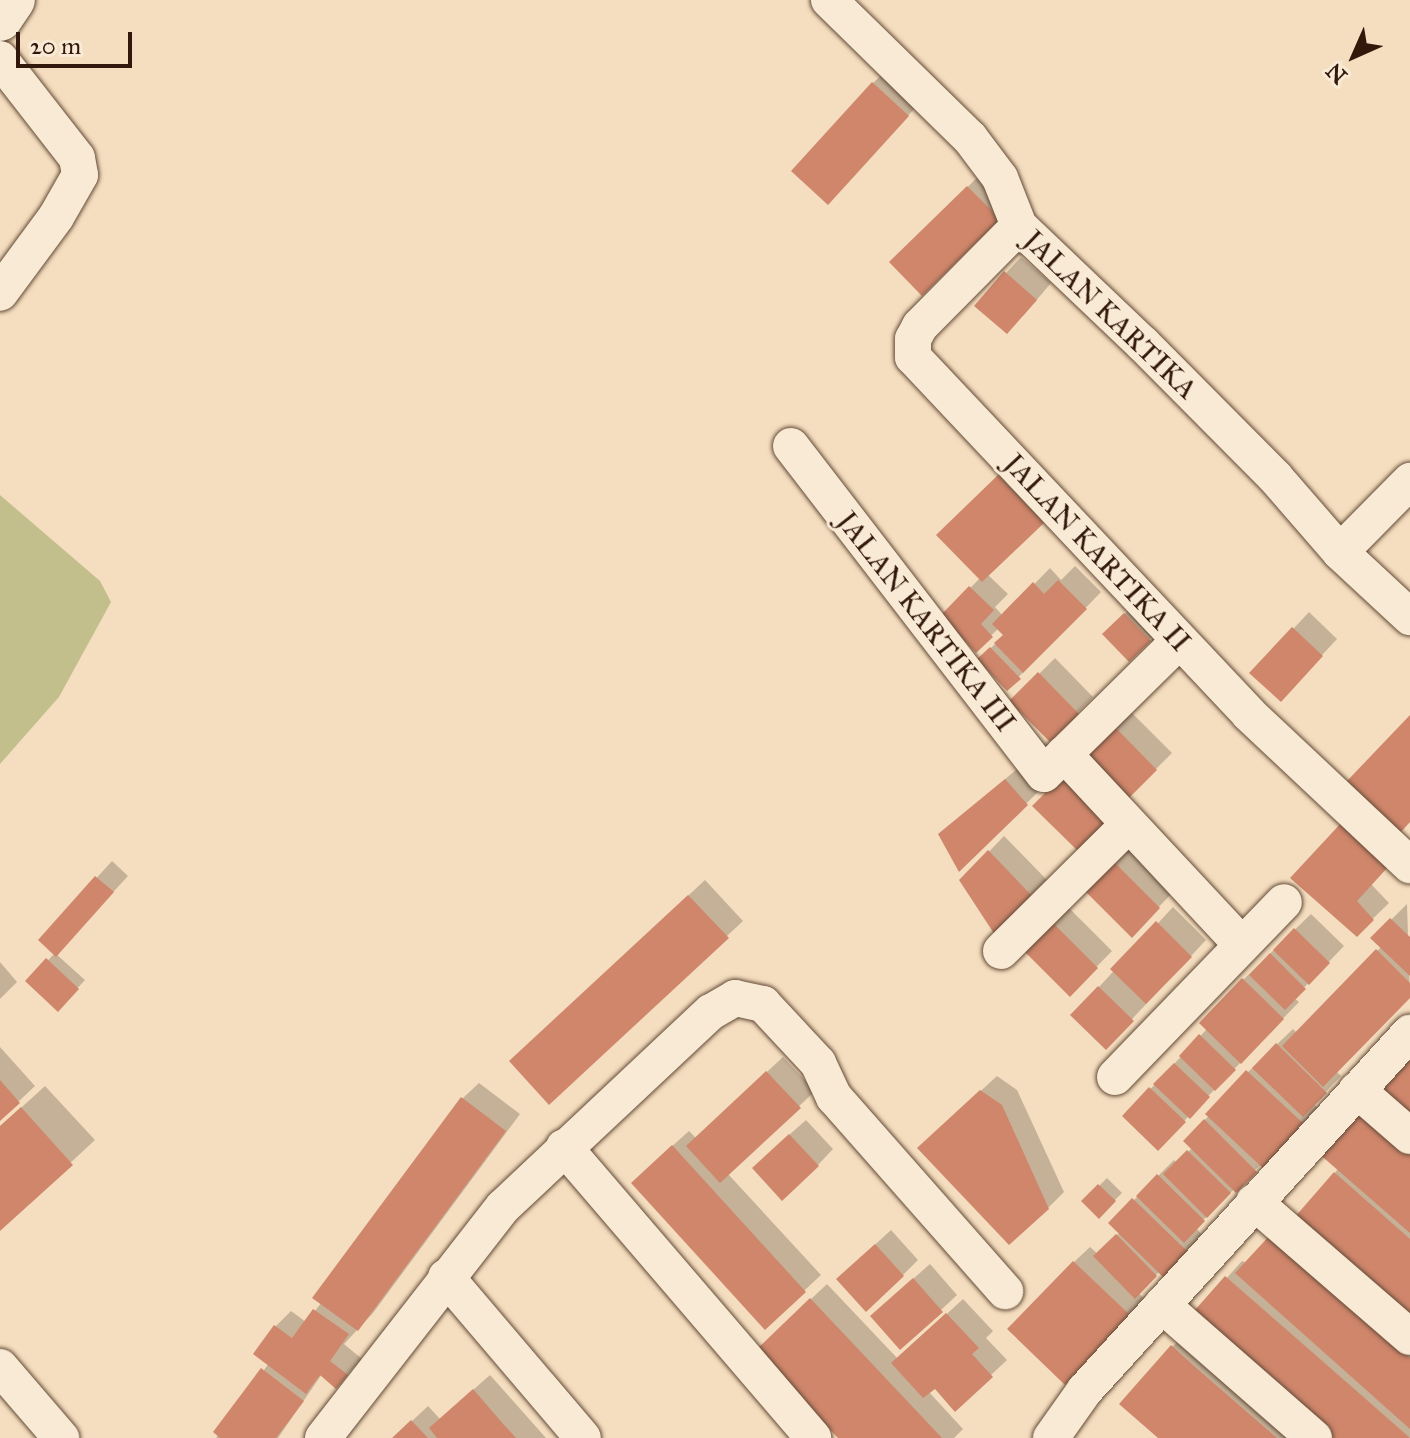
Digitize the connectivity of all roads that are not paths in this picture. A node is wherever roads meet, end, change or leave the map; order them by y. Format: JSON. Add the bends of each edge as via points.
{"nodes":[{"id":1,"x":13,"y":0,"type":"edge"},
{"id":2,"x":829,"y":0,"type":"edge"},
{"id":3,"x":0,"y":19,"type":"edge"},
{"id":4,"x":0,"y":59,"type":"edge"},
{"id":5,"x":1019,"y":226,"type":"junction"},
{"id":6,"x":0,"y":293,"type":"edge"},
{"id":7,"x":791,"y":446,"type":"dead end"},
{"id":8,"x":1410,"y":481,"type":"edge"},
{"id":9,"x":1340,"y":552,"type":"junction"},
{"id":10,"x":1410,"y":617,"type":"edge"},
{"id":11,"x":1179,"y":641,"type":"junction"},
{"id":12,"x":1064,"y":754,"type":"junction"},
{"id":13,"x":1129,"y":824,"type":"junction"},
{"id":14,"x":1410,"y":865,"type":"edge"},
{"id":15,"x":1284,"y":902,"type":"dead end"},
{"id":16,"x":1242,"y":945,"type":"junction"},
{"id":17,"x":1001,"y":951,"type":"dead end"},
{"id":18,"x":1410,"y":1033,"type":"edge"},
{"id":19,"x":1115,"y":1077,"type":"dead end"},
{"id":20,"x":1357,"y":1090,"type":"junction"},
{"id":21,"x":1410,"y":1136,"type":"edge"},
{"id":22,"x":564,"y":1147,"type":"junction"},
{"id":23,"x":1254,"y":1202,"type":"junction"},
{"id":24,"x":446,"y":1277,"type":"junction"},
{"id":25,"x":1005,"y":1291,"type":"dead end"},
{"id":26,"x":1162,"y":1305,"type":"junction"},
{"id":27,"x":1410,"y":1337,"type":"edge"},
{"id":28,"x":0,"y":1367,"type":"edge"},
{"id":29,"x":61,"y":1438,"type":"edge"},
{"id":30,"x":323,"y":1438,"type":"edge"},
{"id":31,"x":583,"y":1438,"type":"edge"},
{"id":32,"x":813,"y":1438,"type":"edge"},
{"id":33,"x":1051,"y":1438,"type":"edge"},
{"id":34,"x":1314,"y":1438,"type":"edge"}],
"edges":[{"from":1,"to":3,"type":"street"},
{"from":2,"to":5,"type":"street","name":"JALAN KARTIKA","via":[[970,138],[1000,178]]},
{"from":4,"to":6,"type":"street","via":[[77,158],[80,175]]},
{"from":5,"to":9,"type":"street","name":"JALAN KARTIKA","via":[[1275,477]]},
{"from":5,"to":11,"type":"street","name":"JALAN KARTIKA II","via":[[920,326],[913,357]]},
{"from":7,"to":12,"type":"street","name":"JALAN KARTIKA III","via":[[1044,774]]},
{"from":8,"to":9,"type":"street"},
{"from":9,"to":10,"type":"street","name":"JALAN KARTIKA"},
{"from":11,"to":12,"type":"street","name":"JALAN KARTIKA III"},
{"from":11,"to":14,"type":"street","name":"JALAN KARTIKA II"},
{"from":12,"to":13,"type":"street"},
{"from":13,"to":16,"type":"street"},
{"from":13,"to":17,"type":"street"},
{"from":15,"to":16,"type":"street"},
{"from":16,"to":19,"type":"street"},
{"from":18,"to":20,"type":"street"},
{"from":20,"to":21,"type":"street"},
{"from":20,"to":23,"type":"street"},
{"from":22,"to":24,"type":"street","via":[[503,1207]]},
{"from":22,"to":25,"type":"street","via":[[711,1012],[735,998],[763,1004],[818,1063],[834,1097]]},
{"from":22,"to":32,"type":"street"},
{"from":23,"to":26,"type":"street"},
{"from":23,"to":27,"type":"street"},
{"from":24,"to":30,"type":"street"},
{"from":24,"to":31,"type":"street"},
{"from":26,"to":33,"type":"street","via":[[1085,1390]]},
{"from":26,"to":34,"type":"street"},
{"from":28,"to":29,"type":"street"}]}
